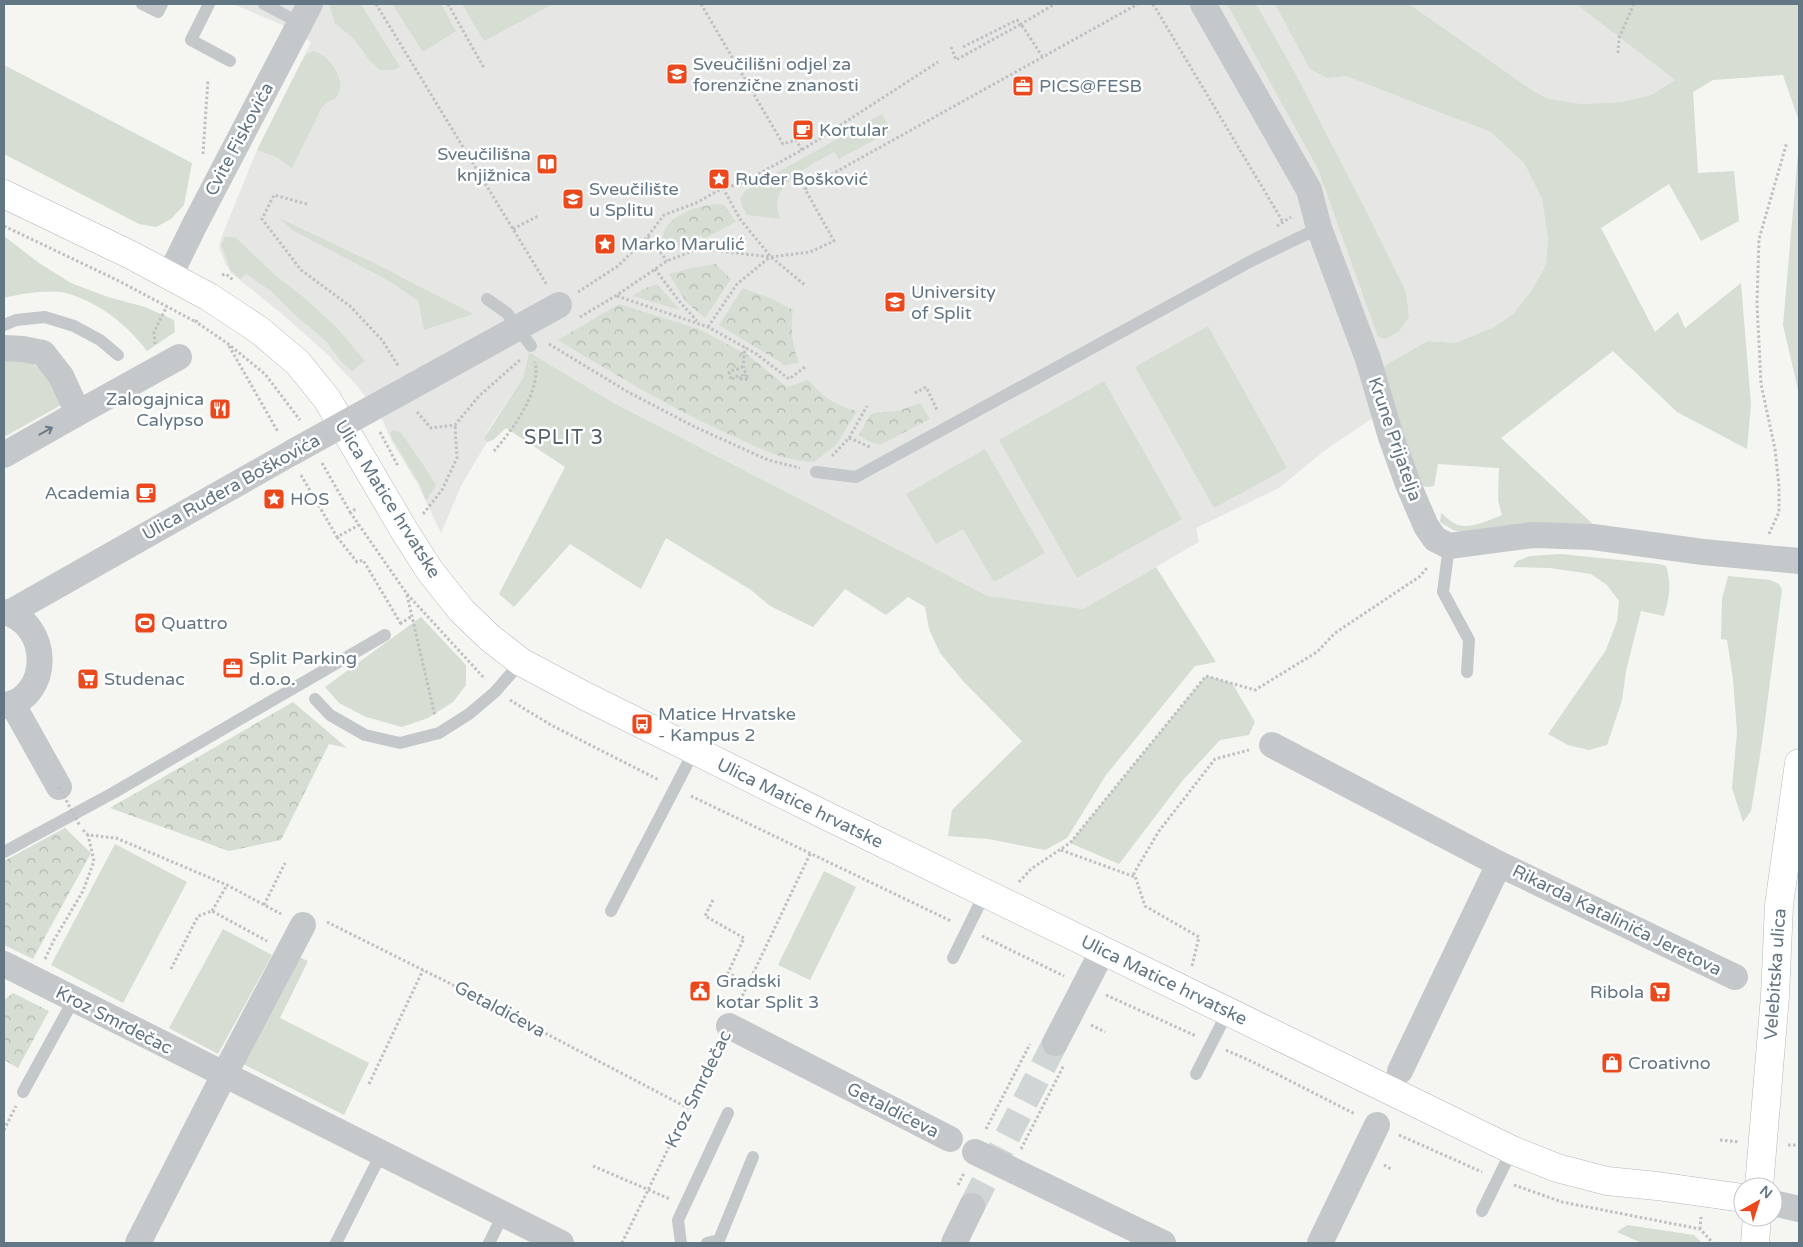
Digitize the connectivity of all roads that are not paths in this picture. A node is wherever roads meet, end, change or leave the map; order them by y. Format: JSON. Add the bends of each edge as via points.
{"nodes":[{"id":1,"x":142,"y":4,"type":"edge"},
{"id":2,"x":162,"y":4,"type":"edge"},
{"id":3,"x":209,"y":4,"type":"edge"},
{"id":4,"x":1203,"y":4,"type":"edge"},
{"id":5,"x":270,"y":5,"type":"edge"},
{"id":6,"x":305,"y":14,"type":"edge"},
{"id":7,"x":230,"y":61,"type":"dead end"},
{"id":8,"x":4,"y":194,"type":"edge"},
{"id":9,"x":1319,"y":228,"type":"junction"},
{"id":10,"x":170,"y":275,"type":"junction"},
{"id":11,"x":487,"y":299,"type":"dead end"},
{"id":12,"x":567,"y":312,"type":"road end"},
{"id":13,"x":4,"y":325,"type":"edge"},
{"id":14,"x":532,"y":346,"type":"road end"},
{"id":15,"x":4,"y":348,"type":"edge"},
{"id":16,"x":118,"y":355,"type":"dead end"},
{"id":17,"x":179,"y":357,"type":"dead end"},
{"id":18,"x":78,"y":413,"type":"junction"},
{"id":19,"x":4,"y":455,"type":"edge"},
{"id":20,"x":816,"y":472,"type":"road end"},
{"id":21,"x":1448,"y":546,"type":"junction"},
{"id":22,"x":1799,"y":561,"type":"edge"},
{"id":23,"x":6,"y":612,"type":"edge"},
{"id":24,"x":385,"y":635,"type":"dead end"},
{"id":25,"x":521,"y":662,"type":"junction"},
{"id":26,"x":1467,"y":672,"type":"dead end"},
{"id":27,"x":316,"y":699,"type":"dead end"},
{"id":28,"x":8,"y":704,"type":"edge"},
{"id":29,"x":1272,"y":745,"type":"road end"},
{"id":30,"x":694,"y":751,"type":"junction"},
{"id":31,"x":1799,"y":763,"type":"edge"},
{"id":32,"x":59,"y":787,"type":"road end"},
{"id":33,"x":4,"y":852,"type":"edge"},
{"id":34,"x":1499,"y":864,"type":"junction"},
{"id":35,"x":993,"y":897,"type":"junction"},
{"id":36,"x":611,"y":911,"type":"dead end"},
{"id":37,"x":315,"y":923,"type":"road end"},
{"id":38,"x":1103,"y":950,"type":"junction"},
{"id":39,"x":953,"y":958,"type":"dead end"},
{"id":40,"x":4,"y":964,"type":"edge"},
{"id":41,"x":1735,"y":977,"type":"dead end"},
{"id":42,"x":74,"y":999,"type":"junction"},
{"id":43,"x":1228,"y":1011,"type":"junction"},
{"id":44,"x":729,"y":1026,"type":"road end"},
{"id":45,"x":1055,"y":1043,"type":"tunnel mouth"},
{"id":46,"x":1400,"y":1071,"type":"dead end"},
{"id":47,"x":1196,"y":1074,"type":"dead end"},
{"id":48,"x":224,"y":1075,"type":"junction"},
{"id":49,"x":23,"y":1092,"type":"road end"},
{"id":50,"x":728,"y":1113,"type":"dead end"},
{"id":51,"x":1377,"y":1125,"type":"dead end"},
{"id":52,"x":950,"y":1139,"type":"dead end"},
{"id":53,"x":980,"y":1142,"type":"road end"},
{"id":54,"x":1512,"y":1150,"type":"junction"},
{"id":55,"x":381,"y":1154,"type":"junction"},
{"id":56,"x":753,"y":1157,"type":"dead end"},
{"id":57,"x":1760,"y":1177,"type":"edge"},
{"id":58,"x":1733,"y":1197,"type":"edge"},
{"id":59,"x":1783,"y":1205,"type":"edge"},
{"id":60,"x":972,"y":1206,"type":"tunnel mouth"},
{"id":61,"x":1799,"y":1209,"type":"edge"},
{"id":62,"x":1482,"y":1211,"type":"dead end"},
{"id":63,"x":504,"y":1215,"type":"junction"},
{"id":64,"x":1756,"y":1227,"type":"edge"},
{"id":65,"x":717,"y":1242,"type":"edge"},
{"id":66,"x":138,"y":1243,"type":"edge"},
{"id":67,"x":336,"y":1243,"type":"edge"},
{"id":68,"x":490,"y":1243,"type":"edge"},
{"id":69,"x":561,"y":1243,"type":"edge"},
{"id":70,"x":681,"y":1243,"type":"edge"},
{"id":71,"x":954,"y":1243,"type":"edge"},
{"id":72,"x":1163,"y":1243,"type":"edge"},
{"id":73,"x":1320,"y":1243,"type":"edge"},
{"id":74,"x":1755,"y":1243,"type":"edge"}],
"edges":[{"from":1,"to":2,"type":"lane","via":[[158,12]]},
{"from":3,"to":7,"type":"lane","via":[[191,40]]},
{"from":4,"to":9,"type":"street","name":"Krune Prijatelja","via":[[1309,190]]},
{"from":5,"to":6,"type":"lane"},
{"from":6,"to":10,"type":"street","name":"Cvite Fiskovića"},
{"from":8,"to":10,"type":"street","name":"Ulica Matice hrvatske"},
{"from":9,"to":20,"type":"lane","via":[[1253,260],[856,478]]},
{"from":9,"to":21,"type":"street","name":"Krune Prijatelja","via":[[1368,359],[1408,484],[1426,526],[1435,539]]},
{"from":10,"to":25,"type":"street","name":"Ulica Matice hrvatske","via":[[232,311],[298,363],[327,399],[430,571],[490,638]]},
{"from":11,"to":14,"type":"lane","via":[[507,313]]},
{"from":12,"to":23,"type":"street","name":"Ulica Ruđera Boškovića","bridge":true,"via":[[291,453]]},
{"from":13,"to":16,"type":"lane","via":[[16,320],[45,317],[74,326],[100,340]]},
{"from":15,"to":18,"type":"street","via":[[43,353],[61,376]]},
{"from":17,"to":18,"type":"street"},
{"from":19,"to":18,"type":"street","one_way":true},
{"from":21,"to":22,"type":"street","via":[[1533,535],[1584,537]]},
{"from":21,"to":26,"type":"lane","via":[[1443,592],[1468,640]]},
{"from":23,"to":28,"type":"street","name":"Ulica Ruđera Boškovića","via":[[24,622],[35,635],[40,651],[40,668],[34,684],[23,697]]},
{"from":24,"to":33,"type":"lane","via":[[113,793]]},
{"from":25,"to":27,"type":"lane","via":[[495,692],[469,714],[439,733],[400,743],[365,735],[330,715]]},
{"from":25,"to":30,"type":"street","name":"Ulica Matice hrvatske"},
{"from":28,"to":32,"type":"street","name":"Ulica Ruđera Boškovića"},
{"from":29,"to":34,"type":"street","name":"Rikarda Katalinića Jeretova"},
{"from":30,"to":35,"type":"street","name":"Ulica Matice hrvatske"},
{"from":30,"to":36,"type":"lane"},
{"from":31,"to":57,"type":"street","name":"Velebitska ulica","via":[[1779,905]]},
{"from":34,"to":41,"type":"street","name":"Rikarda Katalinića Jeretova"},
{"from":34,"to":46,"type":"street","name":"Rikarda Katalinića Jeretova"},
{"from":35,"to":38,"type":"street","name":"Ulica Matice hrvatske"},
{"from":35,"to":39,"type":"lane"},
{"from":37,"to":48,"type":"street","via":[[290,953]]},
{"from":38,"to":43,"type":"street","name":"Ulica Matice hrvatske"},
{"from":38,"to":45,"type":"street"},
{"from":40,"to":42,"type":"street","name":"Kroz Smrdečac"},
{"from":42,"to":48,"type":"street","name":"Kroz Smrdečac"},
{"from":42,"to":49,"type":"lane"},
{"from":43,"to":47,"type":"lane"},
{"from":43,"to":54,"type":"street","name":"Ulica Matice hrvatske"},
{"from":44,"to":52,"type":"street","name":"Getaldićeva"},
{"from":48,"to":55,"type":"street","name":"Kroz Smrdečac"},
{"from":48,"to":66,"type":"street"},
{"from":50,"to":70,"type":"lane","via":[[678,1220]]},
{"from":51,"to":73,"type":"street"},
{"from":53,"to":72,"type":"street","via":[[1011,1170]]},
{"from":54,"to":58,"type":"street","name":"Ulica Matice hrvatske","via":[[1557,1168],[1607,1181]]},
{"from":54,"to":62,"type":"lane"},
{"from":55,"to":63,"type":"street","name":"Kroz Smrdečac"},
{"from":55,"to":67,"type":"lane"},
{"from":56,"to":65,"type":"lane"},
{"from":59,"to":61,"type":"street"},
{"from":60,"to":71,"type":"street"},
{"from":63,"to":68,"type":"lane"},
{"from":63,"to":69,"type":"street","name":"Kroz Smrdečac"},
{"from":64,"to":74,"type":"street"}]}
